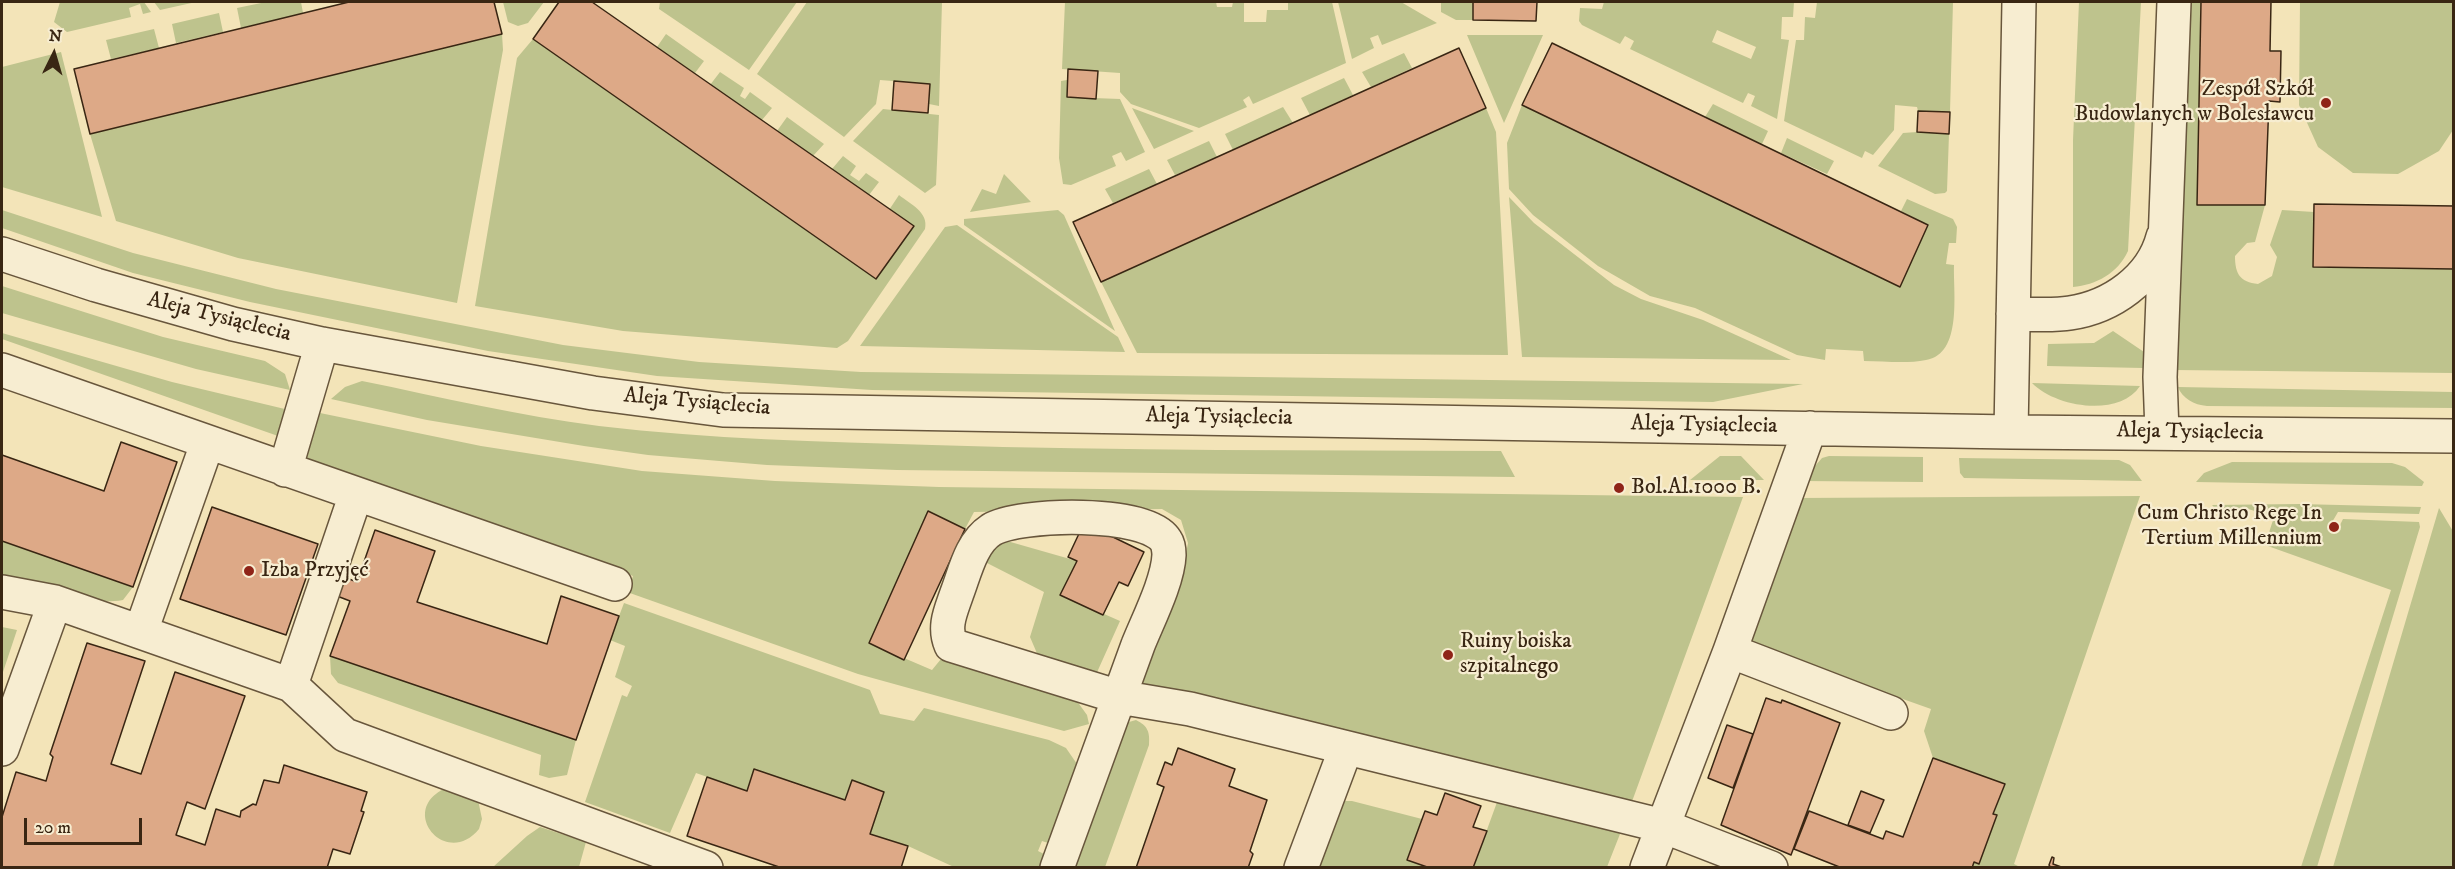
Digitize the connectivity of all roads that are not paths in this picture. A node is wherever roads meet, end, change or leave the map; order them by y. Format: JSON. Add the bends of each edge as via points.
{"nodes":[{"id":1,"x":2019,"y":2,"type":"edge"},
{"id":2,"x":2174,"y":2,"type":"edge"},
{"id":3,"x":2167,"y":223,"type":"junction"},
{"id":4,"x":2,"y":254,"type":"edge"},
{"id":5,"x":2013,"y":314,"type":"junction"},
{"id":6,"x":322,"y":344,"type":"junction"},
{"id":7,"x":2,"y":370,"type":"edge"},
{"id":8,"x":1810,"y":428,"type":"junction"},
{"id":9,"x":2011,"y":432,"type":"junction"},
{"id":10,"x":2162,"y":432,"type":"junction"},
{"id":11,"x":2454,"y":436,"type":"edge"},
{"id":12,"x":207,"y":444,"type":"junction"},
{"id":13,"x":285,"y":470,"type":"junction"},
{"id":14,"x":356,"y":494,"type":"junction"},
{"id":15,"x":615,"y":584,"type":"dead end"},
{"id":16,"x":2,"y":592,"type":"edge"},
{"id":17,"x":55,"y":602,"type":"junction"},
{"id":18,"x":141,"y":631,"type":"junction"},
{"id":19,"x":1730,"y":651,"type":"junction"},
{"id":20,"x":291,"y":685,"type":"junction"},
{"id":21,"x":1119,"y":697,"type":"junction"},
{"id":22,"x":1891,"y":713,"type":"dead end"},
{"id":23,"x":1346,"y":748,"type":"junction"},
{"id":24,"x":2,"y":749,"type":"edge"},
{"id":25,"x":1663,"y":826,"type":"junction"},
{"id":26,"x":706,"y":867,"type":"edge"},
{"id":27,"x":1057,"y":867,"type":"edge"},
{"id":28,"x":1301,"y":867,"type":"edge"},
{"id":29,"x":1647,"y":867,"type":"edge"},
{"id":30,"x":1771,"y":867,"type":"edge"}],
"edges":[{"from":1,"to":5,"type":"street"},
{"from":2,"to":3,"type":"street"},
{"from":3,"to":5,"type":"street","via":[[2160,248],[2147,270],[2127,291],[2069,314]]},
{"from":3,"to":10,"type":"street","via":[[2160,376]]},
{"from":4,"to":6,"type":"street","name":"Aleja Tysiąclecia","via":[[233,324]]},
{"from":5,"to":9,"type":"street"},
{"from":6,"to":8,"type":"street","name":"Aleja Tysiąclecia","via":[[593,393],[723,410]]},
{"from":6,"to":13,"type":"street"},
{"from":7,"to":12,"type":"street"},
{"from":8,"to":9,"type":"street","name":"Aleja Tysiąclecia"},
{"from":8,"to":19,"type":"street"},
{"from":9,"to":10,"type":"street","name":"Aleja Tysiąclecia"},
{"from":10,"to":11,"type":"street","name":"Aleja Tysiąclecia"},
{"from":12,"to":13,"type":"street"},
{"from":12,"to":18,"type":"street"},
{"from":13,"to":14,"type":"street"},
{"from":14,"to":15,"type":"street"},
{"from":14,"to":20,"type":"street"},
{"from":16,"to":17,"type":"street"},
{"from":17,"to":18,"type":"street"},
{"from":17,"to":24,"type":"street"},
{"from":18,"to":20,"type":"street"},
{"from":19,"to":22,"type":"street"},
{"from":19,"to":25,"type":"street"},
{"from":20,"to":26,"type":"street","via":[[345,735]]},
{"from":21,"to":21,"type":"street","via":[[1162,579],[1169,555],[1167,542],[1155,531],[1135,523],[1083,518],[1012,522],[990,531],[973,550],[948,618],[946,633],[951,645]]},
{"from":21,"to":23,"type":"street","via":[[1190,709]]},
{"from":21,"to":27,"type":"street"},
{"from":23,"to":25,"type":"street"},
{"from":23,"to":28,"type":"street"},
{"from":25,"to":29,"type":"street"},
{"from":25,"to":30,"type":"street"}]}
